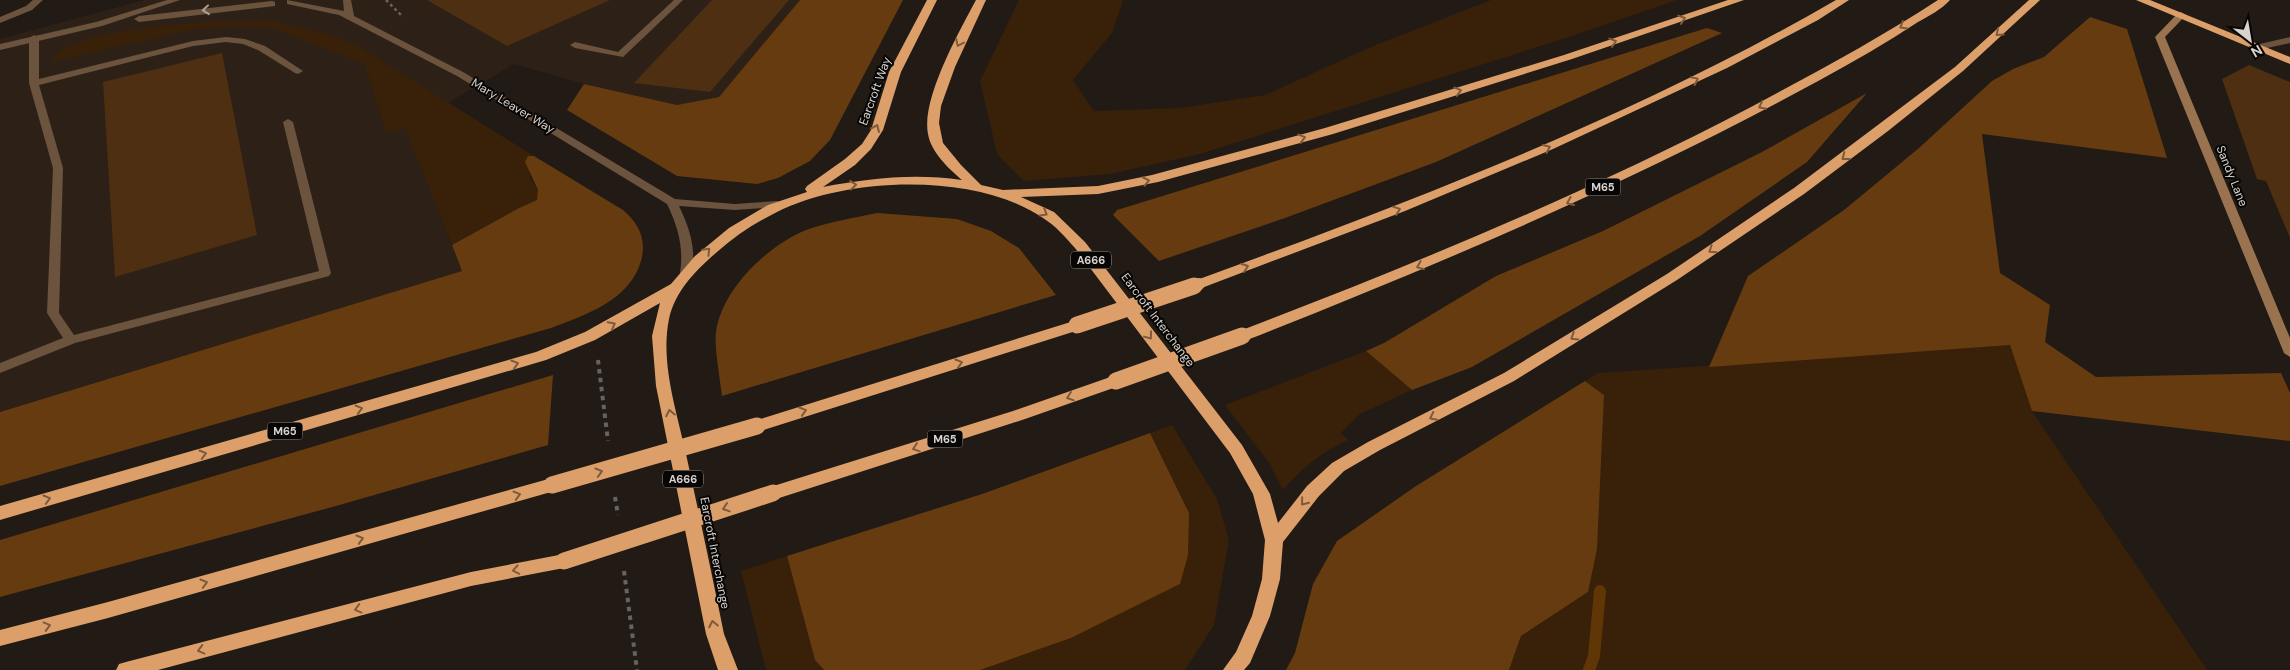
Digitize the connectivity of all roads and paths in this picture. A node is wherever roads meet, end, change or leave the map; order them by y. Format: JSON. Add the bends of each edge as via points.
{"nodes":[{"id":1,"x":39,"y":0,"type":"edge"},
{"id":2,"x":176,"y":0,"type":"edge"},
{"id":3,"x":243,"y":0,"type":"edge"},
{"id":4,"x":301,"y":0,"type":"edge"},
{"id":5,"x":347,"y":0,"type":"edge"},
{"id":6,"x":386,"y":0,"type":"edge"},
{"id":7,"x":679,"y":0,"type":"edge"},
{"id":8,"x":932,"y":0,"type":"edge"},
{"id":9,"x":981,"y":0,"type":"edge"},
{"id":10,"x":1739,"y":0,"type":"edge"},
{"id":11,"x":1844,"y":0,"type":"edge"},
{"id":12,"x":1945,"y":0,"type":"edge"},
{"id":13,"x":2035,"y":0,"type":"edge"},
{"id":14,"x":2141,"y":0,"type":"edge"},
{"id":15,"x":290,"y":2,"type":"junction"},
{"id":16,"x":272,"y":4,"type":"junction"},
{"id":17,"x":2181,"y":15,"type":"junction"},
{"id":18,"x":350,"y":17,"type":"junction"},
{"id":19,"x":0,"y":20,"type":"edge"},
{"id":20,"x":407,"y":20,"type":"dead end"},
{"id":21,"x":99,"y":24,"type":"junction"},
{"id":22,"x":34,"y":38,"type":"junction"},
{"id":23,"x":2290,"y":40,"type":"edge"},
{"id":24,"x":575,"y":45,"type":"dead end"},
{"id":25,"x":0,"y":47,"type":"edge"},
{"id":26,"x":2258,"y":47,"type":"junction"},
{"id":27,"x":2290,"y":61,"type":"edge"},
{"id":28,"x":298,"y":71,"type":"dead end"},
{"id":29,"x":34,"y":83,"type":"junction"},
{"id":30,"x":288,"y":122,"type":"dead end"},
{"id":31,"x":974,"y":185,"type":"junction"},
{"id":32,"x":1004,"y":193,"type":"junction"},
{"id":33,"x":803,"y":195,"type":"junction"},
{"id":34,"x":672,"y":202,"type":"junction"},
{"id":35,"x":778,"y":204,"type":"junction"},
{"id":36,"x":686,"y":273,"type":"junction"},
{"id":37,"x":675,"y":288,"type":"junction"},
{"id":38,"x":590,"y":336,"type":"junction"},
{"id":39,"x":71,"y":340,"type":"junction"},
{"id":40,"x":2290,"y":353,"type":"edge"},
{"id":41,"x":0,"y":368,"type":"edge"},
{"id":42,"x":609,"y":447,"type":"dead end"},
{"id":43,"x":615,"y":495,"type":"dead end"},
{"id":44,"x":0,"y":513,"type":"edge"},
{"id":45,"x":619,"y":524,"type":"dead end"},
{"id":46,"x":1274,"y":540,"type":"junction"},
{"id":47,"x":624,"y":563,"type":"dead end"},
{"id":48,"x":0,"y":638,"type":"edge"},
{"id":49,"x":126,"y":670,"type":"edge"},
{"id":50,"x":637,"y":670,"type":"edge"},
{"id":51,"x":728,"y":670,"type":"edge"},
{"id":52,"x":1234,"y":670,"type":"edge"}],
"edges":[{"from":1,"to":19,"type":"street","via":[[29,8]]},
{"from":2,"to":21,"type":"street"},
{"from":3,"to":16,"type":"street"},
{"from":4,"to":15,"type":"street"},
{"from":5,"to":18,"type":"street"},
{"from":6,"to":20,"type":"path"},
{"from":7,"to":24,"type":"street","via":[[620,55]]},
{"from":33,"to":8,"type":"highway","name":"Earcroft Way","number":"A666","one_way":true,"via":[[867,146],[877,130],[895,72]]},
{"from":9,"to":31,"type":"highway","number":"A666","one_way":true,"via":[[958,46],[932,118],[933,133],[940,147]]},
{"from":32,"to":10,"type":"highway","one_way":true,"via":[[1098,190],[1153,179],[1329,131]]},
{"from":48,"to":11,"type":"highway","one_way":true,"bridge":true,"via":[[118,608],[757,426],[1199,284],[1424,200],[1535,153],[1739,58]]},
{"from":12,"to":49,"type":"highway","number":"M65","one_way":true,"bridge":true,"via":[[1839,65],[1591,193],[1454,252],[1242,336],[1009,418],[564,561],[471,580]]},
{"from":13,"to":46,"type":"highway","one_way":true,"via":[[1959,69],[1800,192],[1704,256],[1509,377],[1338,467],[1313,491]]},
{"from":14,"to":17,"type":"highway"},
{"from":15,"to":16,"type":"street"},
{"from":15,"to":18,"type":"street","name":"Mary Leaver Way"},
{"from":16,"to":21,"type":"street","one_way":true},
{"from":17,"to":26,"type":"highway"},
{"from":17,"to":40,"type":"main road","name":"Sandy Lane","via":[[2160,37]]},
{"from":18,"to":34,"type":"street","name":"Mary Leaver Way","via":[[460,74]]},
{"from":21,"to":22,"type":"street"},
{"from":22,"to":25,"type":"street"},
{"from":22,"to":29,"type":"street"},
{"from":23,"to":26,"type":"street"},
{"from":26,"to":27,"type":"highway"},
{"from":28,"to":29,"type":"street","via":[[276,56],[237,40],[182,46]]},
{"from":29,"to":39,"type":"street","via":[[58,168],[53,314]]},
{"from":30,"to":39,"type":"street","via":[[325,274]]},
{"from":31,"to":32,"type":"highway","name":"Earcroft Interchange","number":"A666"},
{"from":33,"to":31,"type":"highway","name":"Earcroft Interchange","number":"A666","one_way":true,"via":[[886,181]]},
{"from":32,"to":46,"type":"highway","name":"Earcroft Interchange","number":"A666","one_way":true,"via":[[1046,212],[1080,245],[1236,449],[1261,494]]},
{"from":33,"to":35,"type":"highway","name":"Earcroft Interchange","number":"A666"},
{"from":34,"to":35,"type":"street","name":"Mary Leaver Way","via":[[735,207]]},
{"from":34,"to":36,"type":"street","via":[[688,240]]},
{"from":36,"to":35,"type":"highway","name":"Earcroft Interchange","number":"A666","one_way":true,"via":[[712,245]]},
{"from":36,"to":37,"type":"highway","name":"Earcroft Interchange","number":"A666"},
{"from":38,"to":37,"type":"highway","one_way":true},
{"from":51,"to":37,"type":"highway","name":"Earcroft Interchange","number":"A666","one_way":true,"via":[[715,634],[664,386],[659,346],[662,317]]},
{"from":38,"to":42,"type":"path","via":[[598,360]]},
{"from":44,"to":38,"type":"highway","number":"M65","one_way":true,"via":[[480,374]]},
{"from":39,"to":41,"type":"street"},
{"from":43,"to":45,"type":"path"},
{"from":46,"to":52,"type":"highway","name":"Earcroft Interchange","number":"A666","via":[[1271,580],[1261,616]]},
{"from":47,"to":50,"type":"path"}]}
